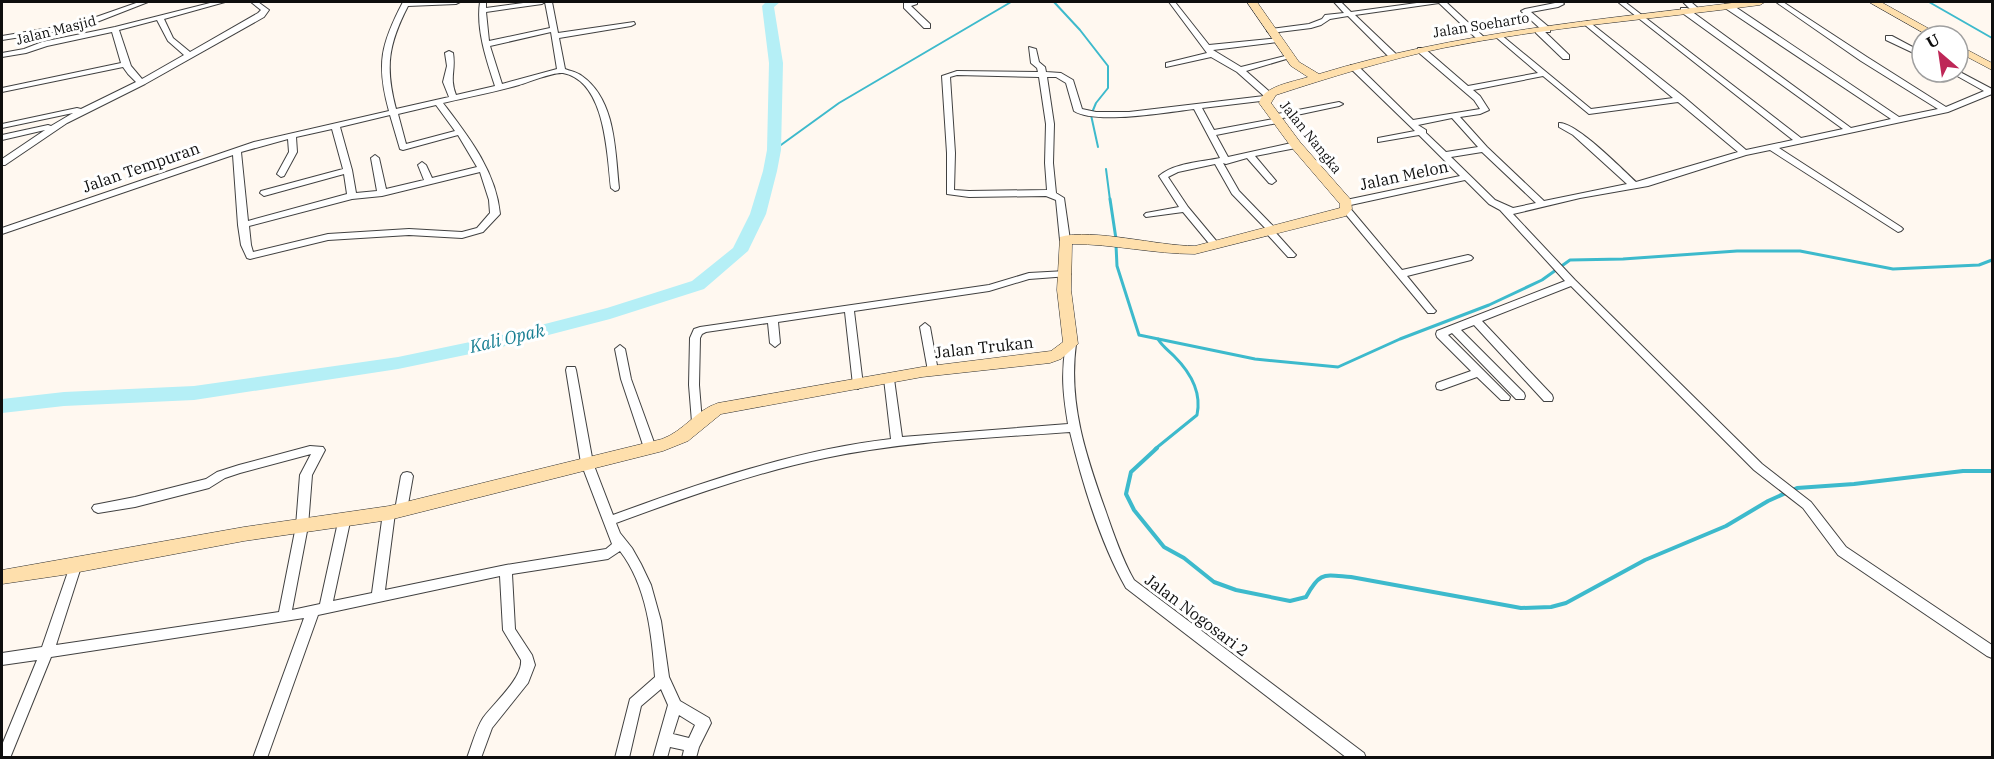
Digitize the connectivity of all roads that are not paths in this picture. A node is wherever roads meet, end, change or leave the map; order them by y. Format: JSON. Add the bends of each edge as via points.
{"nodes":[{"id":1,"x":144,"y":2,"type":"edge"},
{"id":2,"x":221,"y":2,"type":"edge"},
{"id":3,"x":254,"y":2,"type":"edge"},
{"id":4,"x":456,"y":2,"type":"edge"},
{"id":5,"x":483,"y":2,"type":"edge"},
{"id":6,"x":542,"y":2,"type":"edge"},
{"id":7,"x":549,"y":2,"type":"edge"},
{"id":8,"x":914,"y":2,"type":"edge"},
{"id":9,"x":1172,"y":2,"type":"edge"},
{"id":10,"x":1252,"y":2,"type":"edge"},
{"id":11,"x":1337,"y":2,"type":"edge"},
{"id":12,"x":1436,"y":2,"type":"edge"},
{"id":13,"x":1442,"y":2,"type":"edge"},
{"id":14,"x":1558,"y":2,"type":"edge"},
{"id":15,"x":1621,"y":2,"type":"edge"},
{"id":16,"x":1760,"y":2,"type":"edge"},
{"id":17,"x":1779,"y":2,"type":"edge"},
{"id":18,"x":1874,"y":2,"type":"edge"},
{"id":19,"x":405,"y":3,"type":"edge"},
{"id":20,"x":1728,"y":6,"type":"junction"},
{"id":21,"x":1689,"y":7,"type":"edge"},
{"id":22,"x":481,"y":11,"type":"junction"},
{"id":23,"x":1349,"y":14,"type":"junction"},
{"id":24,"x":1637,"y":16,"type":"junction"},
{"id":25,"x":160,"y":18,"type":"junction"},
{"id":26,"x":1588,"y":23,"type":"junction"},
{"id":27,"x":632,"y":24,"type":"dead end"},
{"id":28,"x":1914,"y":24,"type":"edge"},
{"id":29,"x":927,"y":26,"type":"dead end"},
{"id":30,"x":115,"y":29,"type":"junction"},
{"id":31,"x":1543,"y":30,"type":"junction"},
{"id":32,"x":555,"y":33,"type":"junction"},
{"id":33,"x":1274,"y":36,"type":"junction"},
{"id":34,"x":1500,"y":36,"type":"junction"},
{"id":35,"x":2,"y":38,"type":"edge"},
{"id":36,"x":1481,"y":38,"type":"junction"},
{"id":37,"x":1889,"y":38,"type":"dead end"},
{"id":38,"x":487,"y":44,"type":"junction"},
{"id":39,"x":1032,"y":49,"type":"dead end"},
{"id":40,"x":1910,"y":49,"type":"edge"},
{"id":41,"x":1421,"y":50,"type":"junction"},
{"id":42,"x":1210,"y":51,"type":"junction"},
{"id":43,"x":449,"y":53,"type":"dead end"},
{"id":44,"x":2,"y":55,"type":"edge"},
{"id":45,"x":189,"y":55,"type":"junction"},
{"id":46,"x":1970,"y":55,"type":"edge"},
{"id":47,"x":1393,"y":56,"type":"junction"},
{"id":48,"x":1289,"y":57,"type":"junction"},
{"id":49,"x":1566,"y":57,"type":"dead end"},
{"id":50,"x":126,"y":64,"type":"junction"},
{"id":51,"x":1169,"y":65,"type":"dead end"},
{"id":52,"x":1354,"y":67,"type":"junction"},
{"id":53,"x":1992,"y":67,"type":"edge"},
{"id":54,"x":561,"y":70,"type":"junction"},
{"id":55,"x":1240,"y":70,"type":"junction"},
{"id":56,"x":1042,"y":74,"type":"junction"},
{"id":57,"x":1543,"y":74,"type":"junction"},
{"id":58,"x":1317,"y":78,"type":"junction"},
{"id":59,"x":1970,"y":80,"type":"edge"},
{"id":60,"x":142,"y":82,"type":"junction"},
{"id":61,"x":499,"y":87,"type":"junction"},
{"id":62,"x":1466,"y":89,"type":"junction"},
{"id":63,"x":2,"y":90,"type":"edge"},
{"id":64,"x":1992,"y":91,"type":"edge"},
{"id":65,"x":1267,"y":96,"type":"junction"},
{"id":66,"x":453,"y":98,"type":"junction"},
{"id":67,"x":1681,"y":99,"type":"junction"},
{"id":68,"x":438,"y":102,"type":"junction"},
{"id":69,"x":1339,"y":104,"type":"dead end"},
{"id":70,"x":92,"y":107,"type":"junction"},
{"id":71,"x":1197,"y":107,"type":"junction"},
{"id":72,"x":1945,"y":110,"type":"junction"},
{"id":73,"x":393,"y":112,"type":"junction"},
{"id":74,"x":1454,"y":115,"type":"junction"},
{"id":75,"x":1276,"y":119,"type":"junction"},
{"id":76,"x":1898,"y":120,"type":"junction"},
{"id":77,"x":1413,"y":123,"type":"junction"},
{"id":78,"x":58,"y":125,"type":"junction"},
{"id":79,"x":335,"y":125,"type":"junction"},
{"id":80,"x":1562,"y":125,"type":"dead end"},
{"id":81,"x":2,"y":126,"type":"edge"},
{"id":82,"x":1850,"y":131,"type":"junction"},
{"id":83,"x":460,"y":132,"type":"junction"},
{"id":84,"x":1423,"y":132,"type":"junction"},
{"id":85,"x":1212,"y":133,"type":"junction"},
{"id":86,"x":292,"y":135,"type":"junction"},
{"id":87,"x":2,"y":137,"type":"edge"},
{"id":88,"x":1381,"y":140,"type":"dead end"},
{"id":89,"x":1799,"y":141,"type":"junction"},
{"id":90,"x":1296,"y":144,"type":"junction"},
{"id":91,"x":1771,"y":147,"type":"junction"},
{"id":92,"x":1484,"y":149,"type":"junction"},
{"id":93,"x":237,"y":151,"type":"junction"},
{"id":94,"x":1744,"y":153,"type":"junction"},
{"id":95,"x":1249,"y":155,"type":"junction"},
{"id":96,"x":1446,"y":155,"type":"junction"},
{"id":97,"x":375,"y":158,"type":"dead end"},
{"id":98,"x":1222,"y":161,"type":"junction"},
{"id":99,"x":2,"y":162,"type":"edge"},
{"id":100,"x":422,"y":165,"type":"dead end"},
{"id":101,"x":348,"y":170,"type":"junction"},
{"id":102,"x":482,"y":170,"type":"junction"},
{"id":103,"x":281,"y":174,"type":"dead end"},
{"id":104,"x":1468,"y":177,"type":"junction"},
{"id":105,"x":1272,"y":181,"type":"dead end"},
{"id":106,"x":429,"y":182,"type":"junction"},
{"id":107,"x":1635,"y":186,"type":"junction"},
{"id":108,"x":615,"y":188,"type":"dead end"},
{"id":109,"x":264,"y":193,"type":"dead end"},
{"id":110,"x":382,"y":193,"type":"junction"},
{"id":111,"x":1052,"y":193,"type":"junction"},
{"id":112,"x":352,"y":196,"type":"junction"},
{"id":113,"x":1542,"y":204,"type":"junction"},
{"id":114,"x":1346,"y":206,"type":"junction"},
{"id":115,"x":1503,"y":208,"type":"junction"},
{"id":116,"x":1185,"y":209,"type":"junction"},
{"id":117,"x":1149,"y":215,"type":"dead end"},
{"id":118,"x":243,"y":225,"type":"junction"},
{"id":119,"x":1898,"y":229,"type":"dead end"},
{"id":120,"x":2,"y":231,"type":"edge"},
{"id":121,"x":1272,"y":232,"type":"junction"},
{"id":122,"x":1065,"y":240,"type":"junction"},
{"id":123,"x":1215,"y":245,"type":"junction"},
{"id":124,"x":1291,"y":255,"type":"dead end"},
{"id":125,"x":1468,"y":258,"type":"dead end"},
{"id":126,"x":1066,"y":274,"type":"junction"},
{"id":127,"x":1400,"y":274,"type":"junction"},
{"id":128,"x":1570,"y":280,"type":"junction"},
{"id":129,"x":849,"y":308,"type":"junction"},
{"id":130,"x":1431,"y":311,"type":"dead end"},
{"id":131,"x":773,"y":320,"type":"junction"},
{"id":132,"x":1475,"y":320,"type":"junction"},
{"id":133,"x":925,"y":327,"type":"dead end"},
{"id":134,"x":1453,"y":328,"type":"junction"},
{"id":135,"x":775,"y":343,"type":"dead end"},
{"id":136,"x":1071,"y":344,"type":"junction"},
{"id":137,"x":620,"y":349,"type":"dead end"},
{"id":138,"x":571,"y":370,"type":"dead end"},
{"id":139,"x":933,"y":371,"type":"junction"},
{"id":140,"x":1479,"y":372,"type":"junction"},
{"id":141,"x":889,"y":379,"type":"junction"},
{"id":142,"x":858,"y":384,"type":"junction"},
{"id":143,"x":1441,"y":386,"type":"dead end"},
{"id":144,"x":1520,"y":396,"type":"dead end"},
{"id":145,"x":1505,"y":397,"type":"dead end"},
{"id":146,"x":1548,"y":398,"type":"dead end"},
{"id":147,"x":697,"y":422,"type":"junction"},
{"id":148,"x":1073,"y":428,"type":"junction"},
{"id":149,"x":897,"y":442,"type":"junction"},
{"id":150,"x":650,"y":448,"type":"junction"},
{"id":151,"x":587,"y":462,"type":"junction"},
{"id":152,"x":407,"y":476,"type":"dead end"},
{"id":153,"x":98,"y":508,"type":"dead end"},
{"id":154,"x":395,"y":511,"type":"junction"},
{"id":155,"x":611,"y":520,"type":"junction"},
{"id":156,"x":345,"y":522,"type":"junction"},
{"id":157,"x":302,"y":526,"type":"junction"},
{"id":158,"x":616,"y":536,"type":"junction"},
{"id":159,"x":75,"y":567,"type":"junction"},
{"id":160,"x":506,"y":570,"type":"junction"},
{"id":161,"x":2,"y":577,"type":"edge"},
{"id":162,"x":378,"y":598,"type":"junction"},
{"id":163,"x":319,"y":610,"type":"junction"},
{"id":164,"x":284,"y":617,"type":"junction"},
{"id":165,"x":47,"y":652,"type":"junction"},
{"id":166,"x":1992,"y":652,"type":"edge"},
{"id":167,"x":2,"y":659,"type":"edge"},
{"id":168,"x":662,"y":677,"type":"junction"},
{"id":169,"x":675,"y":705,"type":"junction"},
{"id":170,"x":664,"y":740,"type":"junction"},
{"id":171,"x":690,"y":751,"type":"edge"},
{"id":172,"x":3,"y":758,"type":"edge"},
{"id":173,"x":260,"y":758,"type":"edge"},
{"id":174,"x":474,"y":758,"type":"edge"},
{"id":175,"x":622,"y":758,"type":"edge"},
{"id":176,"x":660,"y":758,"type":"edge"},
{"id":177,"x":1359,"y":758,"type":"edge"}],
"edges":[{"from":1,"to":35,"type":"street","via":[[81,25]]},
{"from":2,"to":25,"type":"street","name":"Jalan Masjid"},
{"from":3,"to":45,"type":"street","via":[[265,12]]},
{"from":4,"to":19,"type":"street"},
{"from":5,"to":22,"type":"street"},
{"from":6,"to":22,"type":"street"},
{"from":7,"to":32,"type":"street"},
{"from":8,"to":29,"type":"street","via":[[907,6]]},
{"from":9,"to":42,"type":"street"},
{"from":10,"to":33,"type":"street"},
{"from":11,"to":23,"type":"street"},
{"from":12,"to":23,"type":"street"},
{"from":13,"to":36,"type":"street"},
{"from":14,"to":31,"type":"street","via":[[1526,11]]},
{"from":15,"to":24,"type":"street"},
{"from":16,"to":20,"type":"street","name":"Jalan Soeharto"},
{"from":17,"to":72,"type":"street"},
{"from":18,"to":28,"type":"street"},
{"from":19,"to":73,"type":"street","via":[[390,37],[385,73]]},
{"from":20,"to":21,"type":"street","name":"Jalan Soeharto"},
{"from":20,"to":76,"type":"street"},
{"from":21,"to":24,"type":"street","name":"Jalan Soeharto"},
{"from":21,"to":82,"type":"street"},
{"from":22,"to":38,"type":"street"},
{"from":23,"to":33,"type":"street","via":[[1328,17],[1320,24]]},
{"from":23,"to":47,"type":"street"},
{"from":24,"to":26,"type":"street","name":"Jalan Soeharto"},
{"from":24,"to":89,"type":"street"},
{"from":25,"to":30,"type":"street","name":"Jalan Masjid"},
{"from":25,"to":45,"type":"street","via":[[165,32]]},
{"from":26,"to":31,"type":"street","name":"Jalan Soeharto"},
{"from":26,"to":67,"type":"street"},
{"from":27,"to":32,"type":"street"},
{"from":30,"to":44,"type":"street","name":"Jalan Masjid"},
{"from":30,"to":50,"type":"street"},
{"from":31,"to":34,"type":"street","name":"Jalan Soeharto"},
{"from":31,"to":49,"type":"street"},
{"from":32,"to":38,"type":"street"},
{"from":32,"to":54,"type":"street"},
{"from":33,"to":42,"type":"street"},
{"from":33,"to":48,"type":"street"},
{"from":34,"to":36,"type":"street","name":"Jalan Soeharto"},
{"from":34,"to":57,"type":"street"},
{"from":36,"to":41,"type":"street","name":"Jalan Soeharto"},
{"from":37,"to":40,"type":"street"},
{"from":38,"to":61,"type":"street"},
{"from":39,"to":56,"type":"street"},
{"from":41,"to":47,"type":"street","name":"Jalan Soeharto"},
{"from":41,"to":62,"type":"street"},
{"from":42,"to":51,"type":"street"},
{"from":42,"to":55,"type":"street"},
{"from":43,"to":66,"type":"street","via":[[447,82]]},
{"from":45,"to":60,"type":"street"},
{"from":46,"to":53,"type":"street"},
{"from":47,"to":52,"type":"street","name":"Jalan Soeharto"},
{"from":48,"to":55,"type":"street"},
{"from":48,"to":58,"type":"street"},
{"from":50,"to":60,"type":"street"},
{"from":50,"to":63,"type":"street"},
{"from":52,"to":58,"type":"street","name":"Jalan Soeharto"},
{"from":52,"to":77,"type":"street"},
{"from":54,"to":61,"type":"street","name":"Jalan Tempuran"},
{"from":54,"to":108,"type":"street","via":[[584,80],[600,103]]},
{"from":55,"to":65,"type":"street"},
{"from":56,"to":71,"type":"street","via":[[1058,75],[1070,82],[1076,109],[1081,112],[1129,114]]},
{"from":56,"to":111,"type":"street","via":[[1050,124],[1048,163]]},
{"from":56,"to":111,"type":"street","via":[[946,76],[949,188],[954,194]]},
{"from":57,"to":62,"type":"street"},
{"from":57,"to":67,"type":"street","via":[[1589,112]]},
{"from":58,"to":65,"type":"street","name":"Jalan Nangka"},
{"from":59,"to":64,"type":"street"},
{"from":60,"to":70,"type":"street"},
{"from":61,"to":66,"type":"street","name":"Jalan Tempuran"},
{"from":62,"to":74,"type":"street","via":[[1485,110]]},
{"from":64,"to":72,"type":"street"},
{"from":65,"to":71,"type":"street"},
{"from":65,"to":75,"type":"street","name":"Jalan Nangka","via":[[1265,104]]},
{"from":66,"to":68,"type":"street","name":"Jalan Tempuran"},
{"from":67,"to":94,"type":"street"},
{"from":68,"to":73,"type":"street","name":"Jalan Tempuran"},
{"from":68,"to":83,"type":"street"},
{"from":69,"to":75,"type":"street"},
{"from":70,"to":78,"type":"street"},
{"from":70,"to":81,"type":"street"},
{"from":71,"to":85,"type":"street"},
{"from":72,"to":76,"type":"street"},
{"from":73,"to":79,"type":"street","name":"Jalan Tempuran"},
{"from":73,"to":83,"type":"street","via":[[403,147]]},
{"from":74,"to":77,"type":"street"},
{"from":74,"to":92,"type":"street"},
{"from":75,"to":85,"type":"street"},
{"from":75,"to":90,"type":"street","name":"Jalan Nangka"},
{"from":76,"to":82,"type":"street"},
{"from":77,"to":84,"type":"street"},
{"from":78,"to":87,"type":"street"},
{"from":78,"to":99,"type":"street"},
{"from":79,"to":86,"type":"street","name":"Jalan Tempuran"},
{"from":79,"to":101,"type":"street"},
{"from":80,"to":107,"type":"street"},
{"from":82,"to":89,"type":"street"},
{"from":83,"to":102,"type":"street"},
{"from":84,"to":88,"type":"street"},
{"from":84,"to":96,"type":"street"},
{"from":85,"to":98,"type":"street"},
{"from":86,"to":93,"type":"street","name":"Jalan Tempuran"},
{"from":86,"to":103,"type":"street","via":[[293,152]]},
{"from":89,"to":91,"type":"street"},
{"from":90,"to":95,"type":"street"},
{"from":90,"to":114,"type":"street","name":"Jalan Nangka"},
{"from":91,"to":94,"type":"street"},
{"from":91,"to":119,"type":"street"},
{"from":92,"to":96,"type":"street"},
{"from":92,"to":113,"type":"street"},
{"from":93,"to":118,"type":"street"},
{"from":93,"to":120,"type":"street","name":"Jalan Tempuran"},
{"from":94,"to":107,"type":"street"},
{"from":95,"to":98,"type":"street"},
{"from":95,"to":105,"type":"street"},
{"from":96,"to":104,"type":"street"},
{"from":97,"to":110,"type":"street"},
{"from":98,"to":116,"type":"street","via":[[1163,176]]},
{"from":98,"to":121,"type":"street","via":[[1235,192]]},
{"from":100,"to":106,"type":"street"},
{"from":101,"to":109,"type":"street"},
{"from":101,"to":112,"type":"street"},
{"from":102,"to":106,"type":"street"},
{"from":102,"to":118,"type":"street","via":[[492,192],[495,214],[472,233],[328,237],[250,256]]},
{"from":104,"to":114,"type":"street","name":"Jalan Melon"},
{"from":104,"to":115,"type":"street"},
{"from":106,"to":110,"type":"street"},
{"from":107,"to":113,"type":"street"},
{"from":110,"to":112,"type":"street"},
{"from":111,"to":122,"type":"street","via":[[1060,198]]},
{"from":112,"to":118,"type":"street"},
{"from":113,"to":115,"type":"street","via":[[1513,211]]},
{"from":114,"to":121,"type":"street","via":[[1341,213]]},
{"from":114,"to":127,"type":"street"},
{"from":115,"to":128,"type":"street"},
{"from":116,"to":117,"type":"street"},
{"from":116,"to":123,"type":"street"},
{"from":121,"to":123,"type":"street"},
{"from":121,"to":124,"type":"street"},
{"from":122,"to":123,"type":"street","via":[[1174,250]]},
{"from":122,"to":126,"type":"street"},
{"from":125,"to":127,"type":"street"},
{"from":126,"to":129,"type":"street","via":[[1029,276],[989,288]]},
{"from":126,"to":136,"type":"street","via":[[1064,290]]},
{"from":127,"to":130,"type":"street"},
{"from":128,"to":132,"type":"street"},
{"from":128,"to":166,"type":"street","via":[[1758,468],[1807,505],[1842,551]]},
{"from":129,"to":131,"type":"street"},
{"from":129,"to":142,"type":"street"},
{"from":131,"to":135,"type":"street"},
{"from":131,"to":147,"type":"street","via":[[698,332],[694,385]]},
{"from":132,"to":134,"type":"street"},
{"from":132,"to":146,"type":"street"},
{"from":133,"to":139,"type":"street"},
{"from":134,"to":140,"type":"street","via":[[1440,334]]},
{"from":134,"to":144,"type":"street"},
{"from":136,"to":139,"type":"street","name":"Jalan Trukan","via":[[1045,359]]},
{"from":136,"to":148,"type":"street","name":"Jalan Nogosari 2","via":[[1066,359]]},
{"from":137,"to":150,"type":"street"},
{"from":138,"to":151,"type":"street"},
{"from":139,"to":141,"type":"street","name":"Jalan Trukan"},
{"from":140,"to":143,"type":"street"},
{"from":140,"to":145,"type":"street"},
{"from":141,"to":142,"type":"street","name":"Jalan Trukan"},
{"from":141,"to":149,"type":"street"},
{"from":142,"to":147,"type":"street","name":"Jalan Trukan","via":[[724,408]]},
{"from":147,"to":150,"type":"street","name":"Jalan Trukan","via":[[678,440]]},
{"from":148,"to":149,"type":"street"},
{"from":148,"to":177,"type":"street","name":"Jalan Nogosari 2","via":[[1119,565],[1130,584]]},
{"from":149,"to":155,"type":"street","via":[[853,448],[725,479]]},
{"from":150,"to":151,"type":"street","name":"Jalan Trukan"},
{"from":151,"to":154,"type":"street","name":"Jalan Trukan"},
{"from":151,"to":155,"type":"street"},
{"from":152,"to":154,"type":"street"},
{"from":153,"to":157,"type":"street","via":[[209,483],[239,469],[317,448],[318,456],[306,475]]},
{"from":154,"to":156,"type":"street","name":"Jalan Trukan"},
{"from":154,"to":162,"type":"street"},
{"from":155,"to":158,"type":"street"},
{"from":156,"to":157,"type":"street","name":"Jalan Trukan"},
{"from":156,"to":163,"type":"street"},
{"from":157,"to":159,"type":"street","name":"Jalan Trukan"},
{"from":157,"to":164,"type":"street"},
{"from":158,"to":160,"type":"street","via":[[618,544],[608,554]]},
{"from":158,"to":168,"type":"street","via":[[630,552],[648,598]]},
{"from":159,"to":161,"type":"street","name":"Jalan Trukan"},
{"from":159,"to":165,"type":"street"},
{"from":160,"to":162,"type":"street"},
{"from":160,"to":174,"type":"street","via":[[510,630],[528,665],[523,679],[488,724]]},
{"from":162,"to":163,"type":"street"},
{"from":163,"to":164,"type":"street"},
{"from":163,"to":173,"type":"street"},
{"from":164,"to":165,"type":"street"},
{"from":165,"to":167,"type":"street"},
{"from":165,"to":172,"type":"street"},
{"from":168,"to":169,"type":"street"},
{"from":168,"to":175,"type":"street","via":[[635,703]]},
{"from":169,"to":170,"type":"street"},
{"from":169,"to":171,"type":"street","via":[[704,723]]},
{"from":170,"to":171,"type":"street"},
{"from":170,"to":176,"type":"street"}]}
